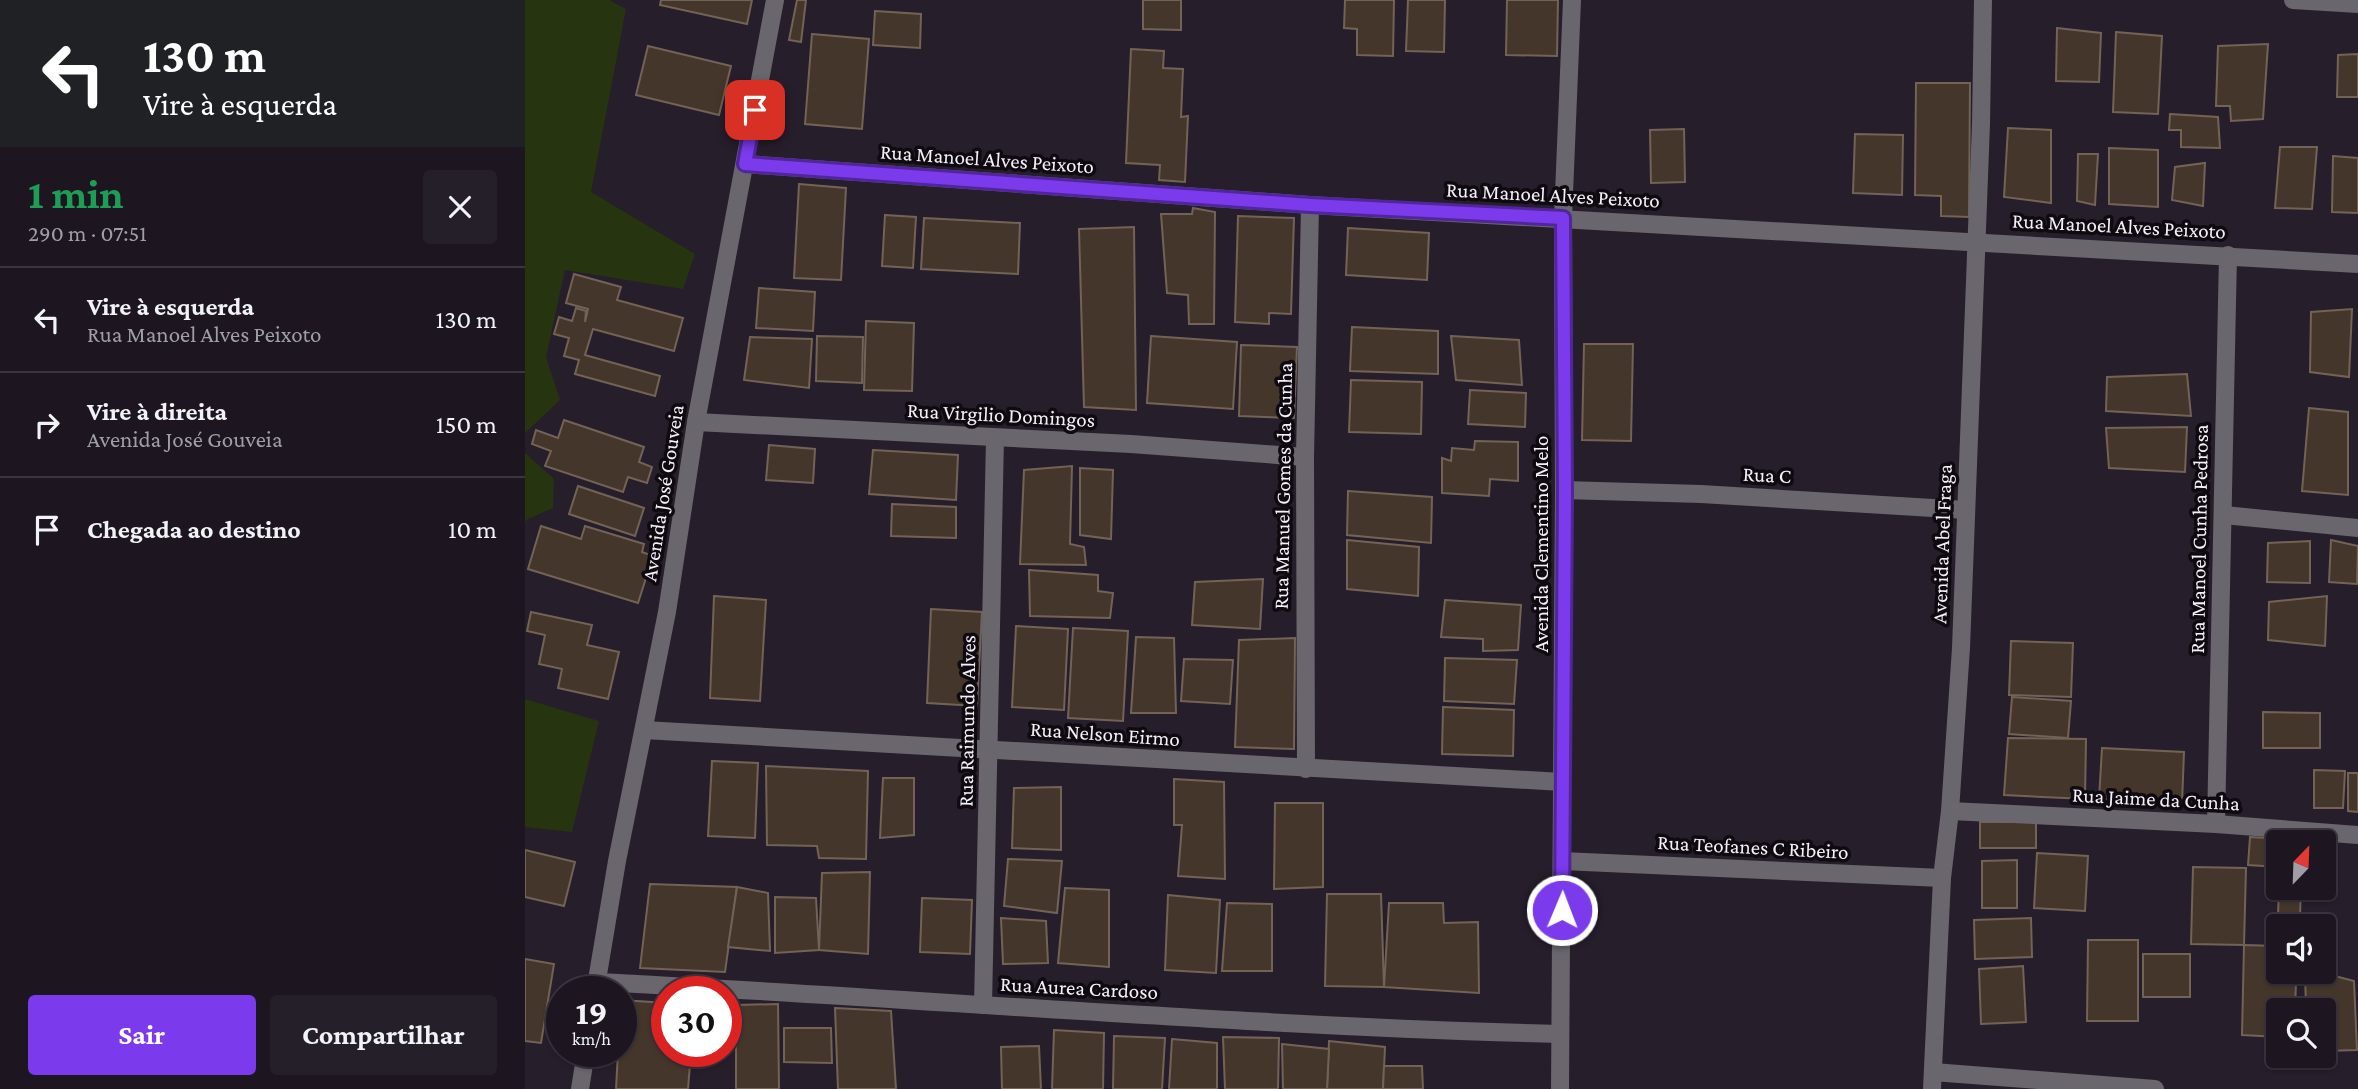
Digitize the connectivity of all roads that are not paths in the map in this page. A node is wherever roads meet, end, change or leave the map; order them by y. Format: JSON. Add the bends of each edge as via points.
{"nodes":[{"id":1,"x":775,"y":0,"type":"edge"},
{"id":2,"x":1572,"y":0,"type":"edge"},
{"id":3,"x":1983,"y":0,"type":"edge"},
{"id":4,"x":2293,"y":0,"type":"edge"},
{"id":5,"x":2358,"y":4,"type":"edge"},
{"id":6,"x":745,"y":164,"type":"junction"},
{"id":7,"x":1310,"y":205,"type":"junction"},
{"id":8,"x":1563,"y":218,"type":"junction"},
{"id":9,"x":1976,"y":241,"type":"junction"},
{"id":10,"x":2228,"y":255,"type":"junction"},
{"id":11,"x":2358,"y":264,"type":"edge"},
{"id":12,"x":696,"y":422,"type":"junction"},
{"id":13,"x":995,"y":438,"type":"junction"},
{"id":14,"x":1305,"y":457,"type":"junction"},
{"id":15,"x":1565,"y":490,"type":"junction"},
{"id":16,"x":1966,"y":510,"type":"junction"},
{"id":17,"x":2224,"y":515,"type":"junction"},
{"id":18,"x":2358,"y":528,"type":"edge"},
{"id":19,"x":644,"y":730,"type":"junction"},
{"id":20,"x":990,"y":748,"type":"junction"},
{"id":21,"x":1306,"y":769,"type":"junction"},
{"id":22,"x":1562,"y":782,"type":"junction"},
{"id":23,"x":1950,"y":811,"type":"junction"},
{"id":24,"x":2216,"y":824,"type":"junction"},
{"id":25,"x":2358,"y":835,"type":"edge"},
{"id":26,"x":1562,"y":861,"type":"junction"},
{"id":27,"x":1942,"y":878,"type":"junction"},
{"id":28,"x":598,"y":976,"type":"edge"},
{"id":29,"x":637,"y":989,"type":"edge"},
{"id":30,"x":983,"y":1005,"type":"junction"},
{"id":31,"x":1560,"y":1034,"type":"junction"},
{"id":32,"x":584,"y":1067,"type":"edge"},
{"id":33,"x":1932,"y":1081,"type":"edge"},
{"id":34,"x":580,"y":1089,"type":"edge"},
{"id":35,"x":1560,"y":1089,"type":"edge"},
{"id":36,"x":2155,"y":1089,"type":"edge"}],
"edges":[{"from":1,"to":6,"type":"street","name":"Avenida José Gouveia"},
{"from":2,"to":8,"type":"street","name":"Avenida Clementino Melo"},
{"from":3,"to":9,"type":"street","name":"Avenida Abel Fraga"},
{"from":4,"to":5,"type":"street"},
{"from":6,"to":7,"type":"street","name":"Rua Manoel Alves Peixoto"},
{"from":6,"to":12,"type":"street","name":"Avenida José Gouveia"},
{"from":7,"to":8,"type":"street","name":"Rua Manoel Alves Peixoto"},
{"from":7,"to":14,"type":"street","name":"Rua Manuel Gomes da Cunha"},
{"from":8,"to":9,"type":"street","name":"Rua Manoel Alves Peixoto"},
{"from":8,"to":15,"type":"street","name":"Avenida Clementino Melo"},
{"from":9,"to":10,"type":"street","name":"Rua Manoel Alves Peixoto"},
{"from":9,"to":16,"type":"street","name":"Avenida Abel Fraga"},
{"from":10,"to":11,"type":"street","name":"Rua Manoel Alves Peixoto"},
{"from":10,"to":17,"type":"street","name":"Rua Manoel Cunha Pedrosa"},
{"from":12,"to":13,"type":"street","name":"Rua Virgilio Domingos"},
{"from":12,"to":19,"type":"street","name":"Avenida José Gouveia"},
{"from":13,"to":14,"type":"street","name":"Rua Virgilio Domingos"},
{"from":13,"to":20,"type":"street","name":"Rua Raimundo Alves"},
{"from":14,"to":21,"type":"street","name":"Rua Manuel Gomes da Cunha"},
{"from":15,"to":16,"type":"street","name":"Rua C"},
{"from":15,"to":22,"type":"street","name":"Avenida Clementino Melo"},
{"from":16,"to":23,"type":"street","name":"Avenida Abel Fraga"},
{"from":17,"to":18,"type":"street"},
{"from":17,"to":24,"type":"street","name":"Rua Manoel Cunha Pedrosa"},
{"from":19,"to":20,"type":"street","name":"Rua Nelson Eirmo"},
{"from":19,"to":28,"type":"street","name":"Avenida José Gouveia"},
{"from":20,"to":21,"type":"street","name":"Rua Nelson Eirmo"},
{"from":20,"to":30,"type":"street","name":"Rua Raimundo Alves"},
{"from":21,"to":22,"type":"street","name":"Rua Nelson Eirmo"},
{"from":22,"to":26,"type":"street","name":"Avenida Clementino Melo"},
{"from":23,"to":24,"type":"street","name":"Rua Jaime da Cunha"},
{"from":23,"to":27,"type":"street","name":"Avenida Abel Fraga"},
{"from":24,"to":25,"type":"street","name":"Rua Jaime da Cunha"},
{"from":26,"to":27,"type":"street","name":"Rua Teofanes C Ribeiro"},
{"from":26,"to":31,"type":"street","name":"Avenida Clementino Melo"},
{"from":27,"to":33,"type":"street","name":"Avenida Abel Fraga"},
{"from":29,"to":30,"type":"street","name":"Rua Aurea Cardoso"},
{"from":30,"to":31,"type":"street","name":"Rua Aurea Cardoso"},
{"from":31,"to":35,"type":"street","name":"Avenida Clementino Melo"},
{"from":32,"to":34,"type":"street"},
{"from":33,"to":36,"type":"street"}]}
